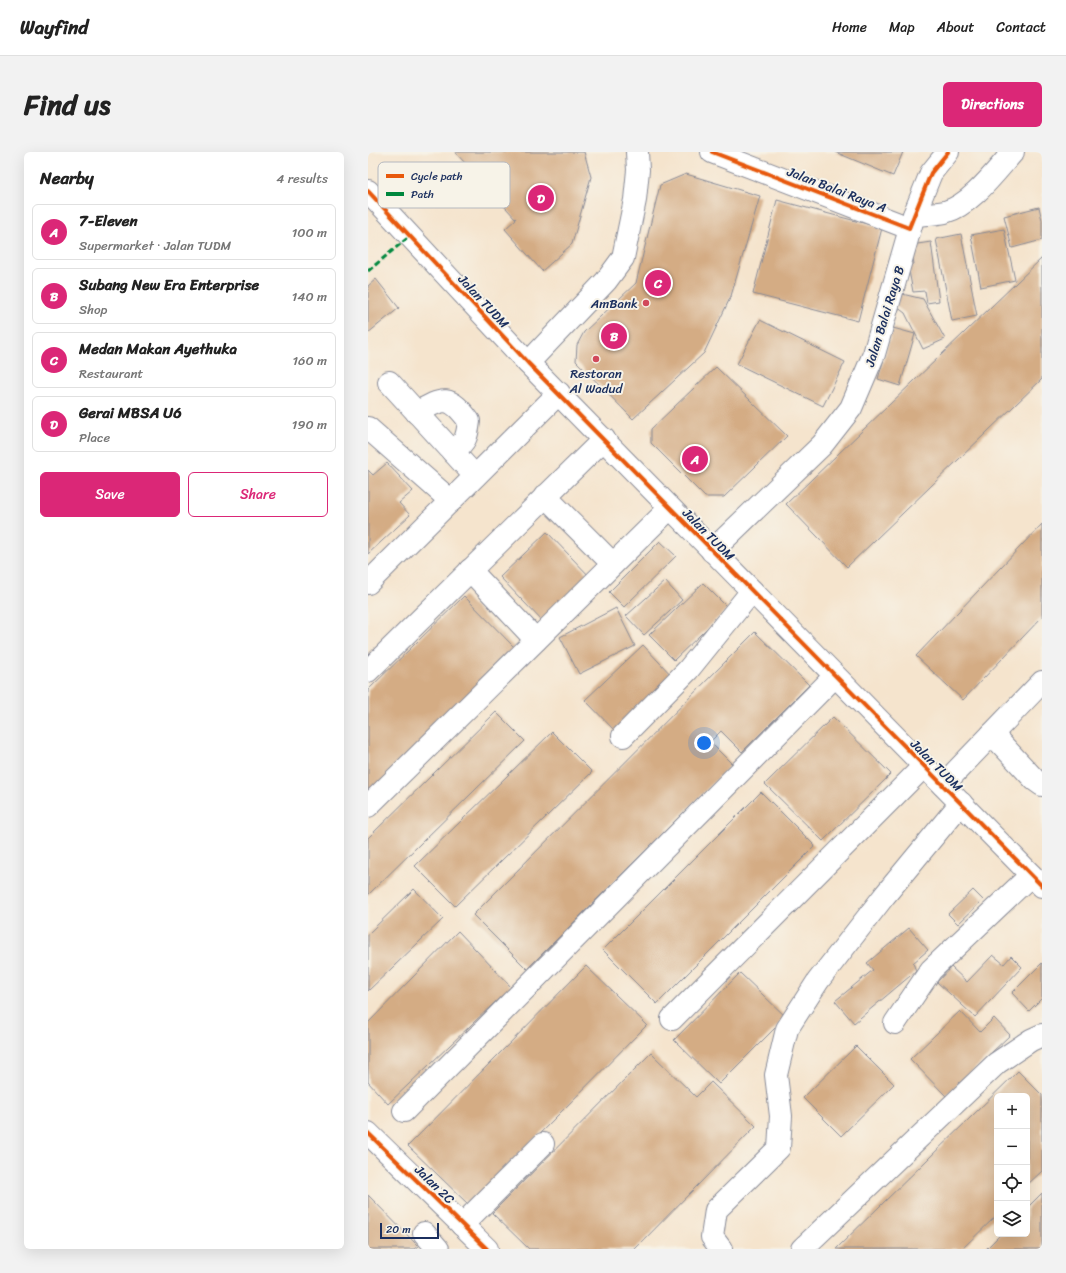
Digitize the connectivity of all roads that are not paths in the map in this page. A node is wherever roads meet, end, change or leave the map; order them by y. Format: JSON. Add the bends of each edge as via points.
{"nodes":[{"id":1,"x":637,"y":152,"type":"edge"},
{"id":2,"x":712,"y":152,"type":"edge"},
{"id":3,"x":948,"y":152,"type":"edge"},
{"id":4,"x":1013,"y":152,"type":"edge"},
{"id":5,"x":368,"y":191,"type":"edge"},
{"id":6,"x":378,"y":202,"type":"edge"},
{"id":7,"x":384,"y":208,"type":"edge"},
{"id":8,"x":912,"y":221,"type":"junction"},
{"id":9,"x":528,"y":363,"type":"junction"},
{"id":10,"x":389,"y":382,"type":"dead end"},
{"id":11,"x":559,"y":393,"type":"junction"},
{"id":12,"x":417,"y":413,"type":"junction"},
{"id":13,"x":368,"y":428,"type":"edge"},
{"id":14,"x":604,"y":439,"type":"junction"},
{"id":15,"x":453,"y":452,"type":"junction"},
{"id":16,"x":475,"y":476,"type":"junction"},
{"id":17,"x":545,"y":496,"type":"junction"},
{"id":18,"x":450,"y":501,"type":"junction"},
{"id":19,"x":670,"y":508,"type":"junction"},
{"id":20,"x":712,"y":551,"type":"junction"},
{"id":21,"x":613,"y":564,"type":"junction"},
{"id":22,"x":470,"y":570,"type":"junction"},
{"id":23,"x":368,"y":583,"type":"edge"},
{"id":24,"x":752,"y":591,"type":"junction"},
{"id":25,"x":536,"y":640,"type":"junction"},
{"id":26,"x":368,"y":671,"type":"edge"},
{"id":27,"x":835,"y":676,"type":"junction"},
{"id":28,"x":1042,"y":682,"type":"edge"},
{"id":29,"x":992,"y":734,"type":"junction"},
{"id":30,"x":624,"y":736,"type":"dead end"},
{"id":31,"x":924,"y":766,"type":"junction"},
{"id":32,"x":943,"y":785,"type":"junction"},
{"id":33,"x":1042,"y":785,"type":"edge"},
{"id":34,"x":960,"y":803,"type":"junction"},
{"id":35,"x":368,"y":806,"type":"edge"},
{"id":36,"x":1037,"y":880,"type":"edge"},
{"id":37,"x":672,"y":1019,"type":"dead end"},
{"id":38,"x":895,"y":1023,"type":"dead end"},
{"id":39,"x":1042,"y":1035,"type":"edge"},
{"id":40,"x":404,"y":1110,"type":"dead end"},
{"id":41,"x":368,"y":1133,"type":"edge"},
{"id":42,"x":543,"y":1144,"type":"dead end"},
{"id":43,"x":462,"y":1225,"type":"junction"},
{"id":44,"x":487,"y":1249,"type":"edge"},
{"id":45,"x":721,"y":1249,"type":"edge"},
{"id":46,"x":802,"y":1249,"type":"edge"}],
"edges":[{"from":1,"to":9,"type":"street","via":[[635,200],[624,258],[606,281]]},
{"from":2,"to":8,"type":"street","name":"Jalan Balai Raya A"},
{"from":3,"to":8,"type":"street","name":"Jalan Balai Raya B","via":[[931,173]]},
{"from":4,"to":8,"type":"street","via":[[961,205]]},
{"from":5,"to":6,"type":"street","name":"Jalan TUDM"},
{"from":7,"to":9,"type":"street","name":"Jalan TUDM"},
{"from":8,"to":20,"type":"street","name":"Jalan Balai Raya B","via":[[874,354],[852,408],[822,445]]},
{"from":9,"to":11,"type":"street","name":"Jalan TUDM"},
{"from":10,"to":12,"type":"street"},
{"from":11,"to":14,"type":"street","name":"Jalan TUDM"},
{"from":11,"to":16,"type":"street"},
{"from":12,"to":15,"type":"street"},
{"from":12,"to":15,"type":"street","via":[[436,402],[446,400],[458,407],[469,421],[464,443]]},
{"from":13,"to":18,"type":"street"},
{"from":14,"to":17,"type":"street"},
{"from":14,"to":19,"type":"street","name":"Jalan TUDM"},
{"from":15,"to":16,"type":"street"},
{"from":16,"to":18,"type":"street"},
{"from":17,"to":21,"type":"street"},
{"from":17,"to":22,"type":"street"},
{"from":18,"to":23,"type":"street"},
{"from":19,"to":20,"type":"street","name":"Jalan TUDM"},
{"from":19,"to":21,"type":"street"},
{"from":20,"to":24,"type":"street","name":"Jalan TUDM"},
{"from":21,"to":25,"type":"street"},
{"from":22,"to":25,"type":"street"},
{"from":22,"to":26,"type":"street"},
{"from":24,"to":27,"type":"street","name":"Jalan TUDM"},
{"from":24,"to":30,"type":"street","via":[[688,670]]},
{"from":25,"to":35,"type":"street"},
{"from":27,"to":31,"type":"street","name":"Jalan TUDM"},
{"from":27,"to":40,"type":"street"},
{"from":28,"to":29,"type":"street"},
{"from":29,"to":32,"type":"street"},
{"from":29,"to":33,"type":"street"},
{"from":31,"to":32,"type":"street","name":"Jalan TUDM"},
{"from":31,"to":37,"type":"street"},
{"from":32,"to":34,"type":"street","name":"Jalan TUDM"},
{"from":34,"to":36,"type":"street","name":"Jalan TUDM"},
{"from":34,"to":45,"type":"street","via":[[818,981],[787,1029],[776,1075],[781,1116],[779,1148],[716,1210],[712,1237]]},
{"from":36,"to":38,"type":"street","via":[[930,970]]},
{"from":39,"to":46,"type":"street","via":[[997,1063]]},
{"from":41,"to":43,"type":"street","name":"Jalan 2C"},
{"from":42,"to":43,"type":"street"},
{"from":43,"to":44,"type":"street","name":"Jalan 2C"}]}
